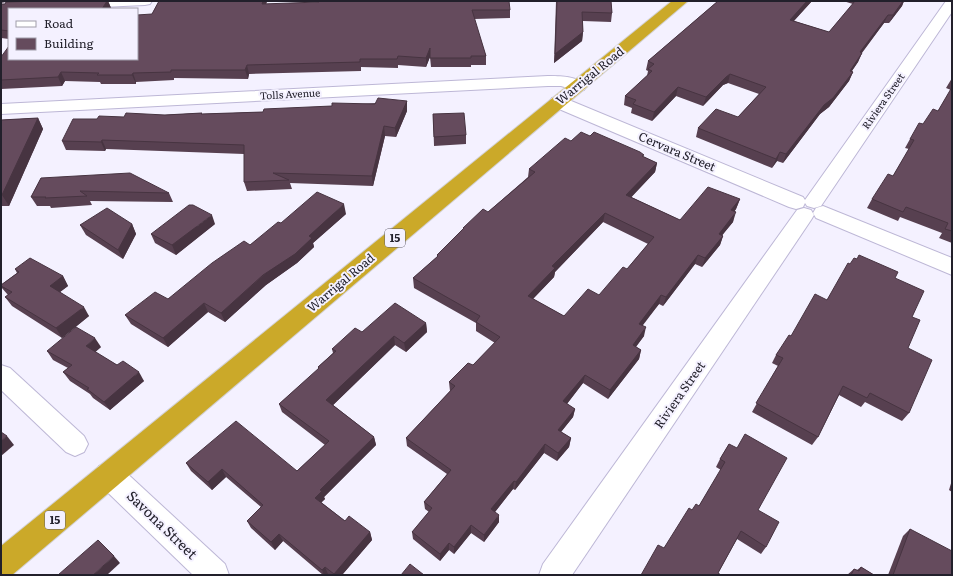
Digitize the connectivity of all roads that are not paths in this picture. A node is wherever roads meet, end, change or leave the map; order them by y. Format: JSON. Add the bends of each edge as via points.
{"nodes":[{"id":1,"x":145,"y":1,"type":"edge"},
{"id":2,"x":682,"y":1,"type":"edge"},
{"id":3,"x":952,"y":2,"type":"edge"},
{"id":4,"x":65,"y":4,"type":"edge"},
{"id":5,"x":578,"y":86,"type":"junction"},
{"id":6,"x":558,"y":102,"type":"junction"},
{"id":7,"x":1,"y":109,"type":"edge"},
{"id":8,"x":809,"y":208,"type":"junction"},
{"id":9,"x":952,"y":267,"type":"edge"},
{"id":10,"x":1,"y":375,"type":"edge"},
{"id":11,"x":75,"y":444,"type":"dead end"},
{"id":12,"x":109,"y":475,"type":"junction"},
{"id":13,"x":1,"y":565,"type":"edge"},
{"id":14,"x":214,"y":575,"type":"edge"},
{"id":15,"x":554,"y":575,"type":"edge"}],
"edges":[{"from":1,"to":4,"type":"street"},
{"from":2,"to":5,"type":"highway","name":"Warrigal Road","number":"15"},
{"from":3,"to":8,"type":"street","name":"Riviera Street"},
{"from":5,"to":6,"type":"highway","name":"Warrigal Road","number":"15"},
{"from":5,"to":7,"type":"street","name":"Tolls Avenue","via":[[562,81],[548,81]]},
{"from":6,"to":8,"type":"street","name":"Cervara Street"},
{"from":6,"to":12,"type":"highway","name":"Warrigal Road","number":"15"},
{"from":8,"to":9,"type":"street","name":"Cervara Street"},
{"from":8,"to":15,"type":"street","name":"Riviera Street"},
{"from":10,"to":11,"type":"street"},
{"from":12,"to":13,"type":"highway","name":"Warrigal Road","number":"15"},
{"from":12,"to":14,"type":"street","name":"Savona Street"}]}
